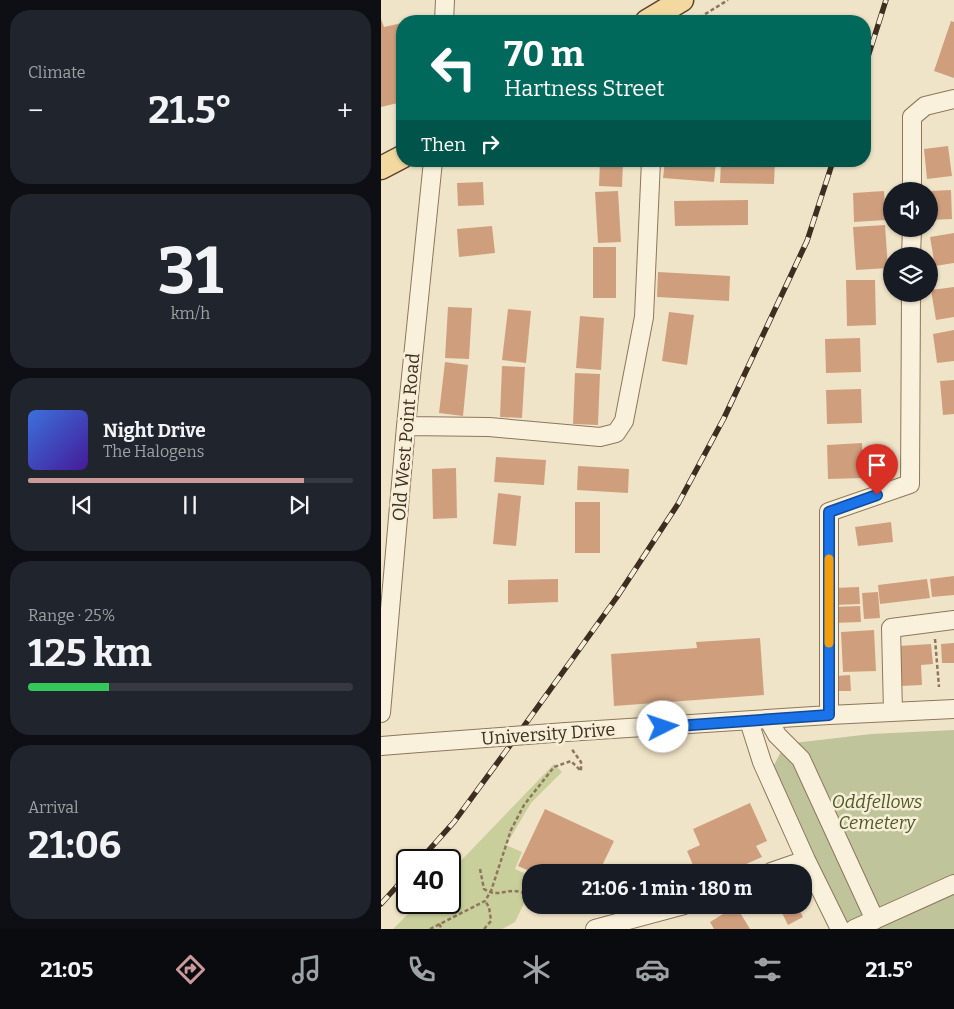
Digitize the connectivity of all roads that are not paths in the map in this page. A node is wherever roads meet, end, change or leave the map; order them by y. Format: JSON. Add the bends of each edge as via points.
{"nodes":[{"id":1,"x":445,"y":0,"type":"edge"},
{"id":2,"x":681,"y":0,"type":"edge"},
{"id":3,"x":444,"y":15,"type":"edge"},
{"id":4,"x":657,"y":15,"type":"edge"},
{"id":5,"x":954,"y":99,"type":"edge"},
{"id":6,"x":396,"y":160,"type":"edge"},
{"id":7,"x":432,"y":167,"type":"edge"},
{"id":8,"x":651,"y":167,"type":"edge"},
{"id":9,"x":381,"y":168,"type":"edge"},
{"id":10,"x":912,"y":182,"type":"edge"},
{"id":11,"x":911,"y":302,"type":"edge"},
{"id":12,"x":406,"y":426,"type":"junction"},
{"id":13,"x":954,"y":620,"type":"edge"},
{"id":14,"x":954,"y":709,"type":"edge"},
{"id":15,"x":893,"y":712,"type":"junction"},
{"id":16,"x":381,"y":713,"type":"edge"},
{"id":17,"x":829,"y":715,"type":"junction"},
{"id":18,"x":768,"y":720,"type":"junction"},
{"id":19,"x":749,"y":721,"type":"junction"},
{"id":20,"x":381,"y":746,"type":"edge"},
{"id":21,"x":806,"y":860,"type":"junction"},
{"id":22,"x":794,"y":864,"type":"edge"},
{"id":23,"x":954,"y":884,"type":"edge"},
{"id":24,"x":662,"y":914,"type":"edge"},
{"id":25,"x":875,"y":920,"type":"junction"},
{"id":26,"x":635,"y":925,"type":"edge"},
{"id":27,"x":595,"y":929,"type":"edge"},
{"id":28,"x":840,"y":929,"type":"edge"},
{"id":29,"x":855,"y":929,"type":"edge"}],
"edges":[{"from":1,"to":3,"type":"street"},
{"from":2,"to":4,"type":"main road"},
{"from":5,"to":10,"type":"street","via":[[925,106],[913,117]]},
{"from":6,"to":9,"type":"main road"},
{"from":7,"to":12,"type":"street","name":"Old West Point Road"},
{"from":8,"to":12,"type":"street","via":[[644,317],[624,421],[616,433],[600,437],[489,427]]},
{"from":11,"to":17,"type":"street","via":[[910,484],[829,512]]},
{"from":12,"to":16,"type":"street","name":"Old West Point Road"},
{"from":13,"to":15,"type":"street","via":[[891,628]]},
{"from":14,"to":15,"type":"street","name":"University Drive"},
{"from":15,"to":17,"type":"street","name":"University Drive"},
{"from":17,"to":18,"type":"street","name":"University Drive"},
{"from":18,"to":19,"type":"street","name":"University Drive"},
{"from":18,"to":25,"type":"street","via":[[777,735],[801,759]]},
{"from":19,"to":20,"type":"street","name":"University Drive","bridge":true,"via":[[568,739]]},
{"from":19,"to":21,"type":"street","via":[[762,762]]},
{"from":21,"to":22,"type":"street"},
{"from":21,"to":28,"type":"street"},
{"from":23,"to":25,"type":"street"},
{"from":24,"to":26,"type":"street"},
{"from":25,"to":29,"type":"street"},
{"from":26,"to":27,"type":"street"}]}
